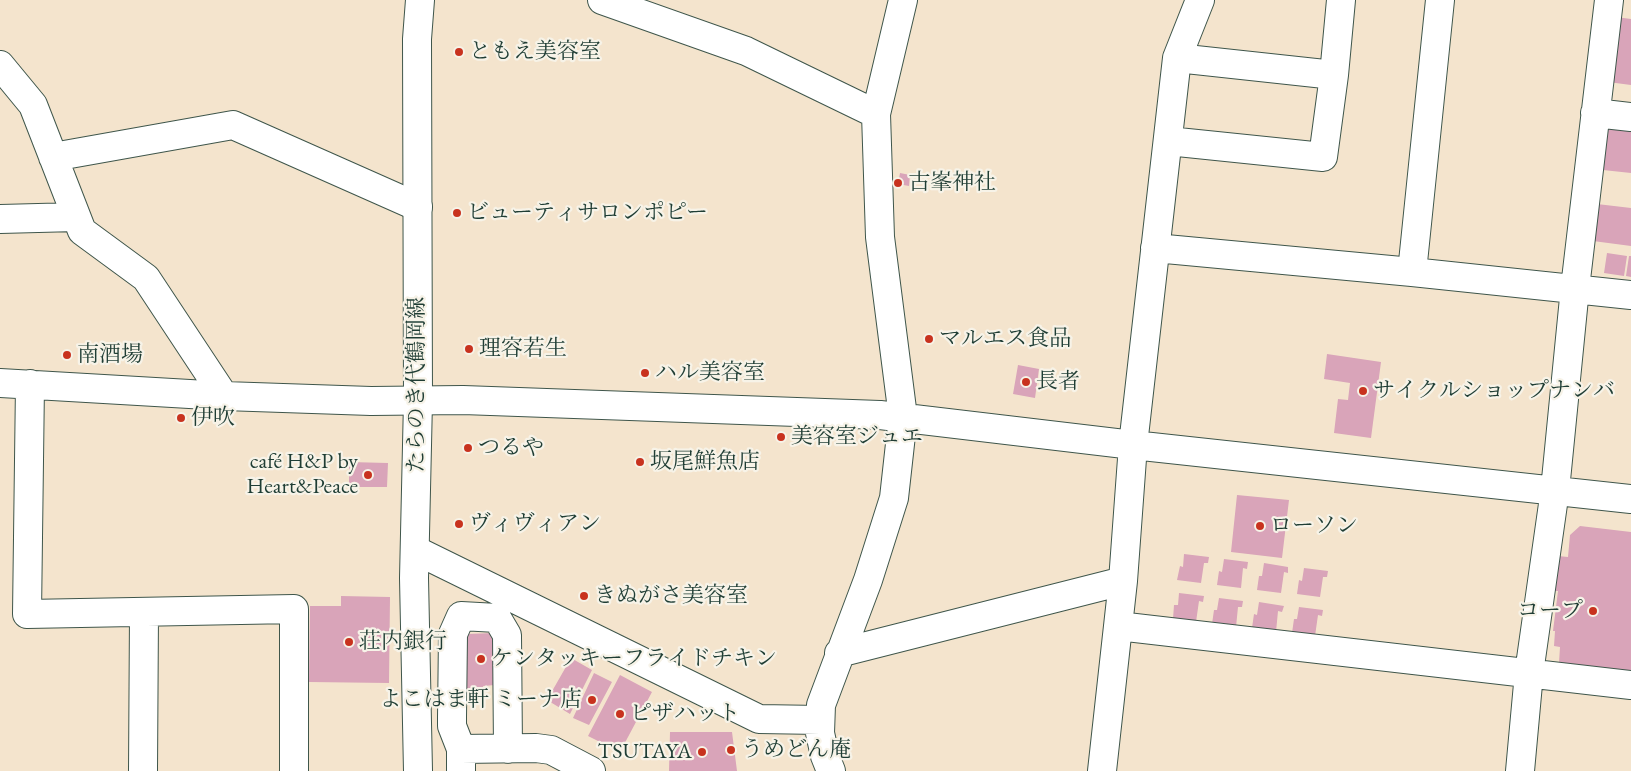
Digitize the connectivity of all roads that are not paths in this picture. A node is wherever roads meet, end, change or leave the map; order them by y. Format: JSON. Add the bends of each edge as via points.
{"nodes":[{"id":1,"x":420,"y":0,"type":"edge"},
{"id":2,"x":602,"y":0,"type":"edge"},
{"id":3,"x":903,"y":0,"type":"edge"},
{"id":4,"x":1200,"y":0,"type":"edge"},
{"id":5,"x":1341,"y":0,"type":"edge"},
{"id":6,"x":1440,"y":0,"type":"edge"},
{"id":7,"x":1609,"y":0,"type":"edge"},
{"id":8,"x":1177,"y":58,"type":"junction"},
{"id":9,"x":0,"y":65,"type":"edge"},
{"id":10,"x":1334,"y":75,"type":"junction"},
{"id":11,"x":1595,"y":113,"type":"junction"},
{"id":12,"x":876,"y":114,"type":"junction"},
{"id":13,"x":1631,"y":117,"type":"edge"},
{"id":14,"x":1168,"y":141,"type":"junction"},
{"id":15,"x":53,"y":157,"type":"junction"},
{"id":16,"x":418,"y":207,"type":"junction"},
{"id":17,"x":76,"y":217,"type":"junction"},
{"id":18,"x":0,"y":219,"type":"edge"},
{"id":19,"x":1155,"y":248,"type":"junction"},
{"id":20,"x":1412,"y":272,"type":"junction"},
{"id":21,"x":1574,"y":288,"type":"junction"},
{"id":22,"x":1631,"y":295,"type":"edge"},
{"id":23,"x":0,"y":383,"type":"edge"},
{"id":24,"x":30,"y":384,"type":"junction"},
{"id":25,"x":224,"y":396,"type":"junction"},
{"id":26,"x":418,"y":401,"type":"junction"},
{"id":27,"x":903,"y":417,"type":"junction"},
{"id":28,"x":1133,"y":446,"type":"junction"},
{"id":29,"x":1555,"y":490,"type":"junction"},
{"id":30,"x":1631,"y":499,"type":"edge"},
{"id":31,"x":415,"y":550,"type":"junction"},
{"id":32,"x":1123,"y":581,"type":"junction"},
{"id":33,"x":144,"y":613,"type":"junction"},
{"id":34,"x":1118,"y":626,"type":"junction"},
{"id":35,"x":839,"y":653,"type":"junction"},
{"id":36,"x":1529,"y":673,"type":"junction"},
{"id":37,"x":1631,"y":685,"type":"edge"},
{"id":38,"x":820,"y":720,"type":"junction"},
{"id":39,"x":508,"y":748,"type":"junction"},
{"id":40,"x":461,"y":760,"type":"edge"},
{"id":41,"x":143,"y":771,"type":"edge"},
{"id":42,"x":294,"y":771,"type":"edge"},
{"id":43,"x":418,"y":771,"type":"edge"},
{"id":44,"x":592,"y":771,"type":"edge"},
{"id":45,"x":831,"y":771,"type":"edge"},
{"id":46,"x":1102,"y":771,"type":"edge"},
{"id":47,"x":1520,"y":771,"type":"edge"}],
"edges":[{"from":1,"to":16,"type":"street","name":"たらのき代鶴岡線","via":[[417,39]]},
{"from":2,"to":12,"type":"street","via":[[746,51]]},
{"from":3,"to":12,"type":"street"},
{"from":4,"to":8,"type":"street"},
{"from":5,"to":10,"type":"street"},
{"from":6,"to":20,"type":"street"},
{"from":7,"to":11,"type":"street"},
{"from":8,"to":10,"type":"street"},
{"from":8,"to":14,"type":"street"},
{"from":9,"to":15,"type":"street","via":[[32,105]]},
{"from":10,"to":14,"type":"street","via":[[1323,157]]},
{"from":11,"to":13,"type":"street"},
{"from":11,"to":21,"type":"street"},
{"from":12,"to":27,"type":"street","via":[[880,237]]},
{"from":14,"to":19,"type":"street"},
{"from":15,"to":16,"type":"street","via":[[233,125]]},
{"from":15,"to":17,"type":"street"},
{"from":16,"to":26,"type":"street","name":"たらのき代鶴岡線"},
{"from":17,"to":18,"type":"street"},
{"from":17,"to":25,"type":"street","via":[[82,231],[146,278]]},
{"from":19,"to":20,"type":"street"},
{"from":19,"to":28,"type":"street"},
{"from":20,"to":21,"type":"street"},
{"from":21,"to":22,"type":"street"},
{"from":21,"to":29,"type":"street"},
{"from":23,"to":24,"type":"street"},
{"from":24,"to":25,"type":"street"},
{"from":24,"to":33,"type":"street","via":[[27,614]]},
{"from":25,"to":26,"type":"street"},
{"from":26,"to":27,"type":"street"},
{"from":26,"to":31,"type":"street","name":"たらのき代鶴岡線"},
{"from":27,"to":28,"type":"street"},
{"from":27,"to":35,"type":"street","via":[[894,498],[868,580]]},
{"from":28,"to":29,"type":"street"},
{"from":28,"to":32,"type":"street"},
{"from":29,"to":30,"type":"street"},
{"from":29,"to":36,"type":"street"},
{"from":31,"to":38,"type":"street","via":[[759,719]]},
{"from":31,"to":43,"type":"street","name":"たらのき代鶴岡線"},
{"from":32,"to":34,"type":"street"},
{"from":32,"to":35,"type":"street"},
{"from":33,"to":41,"type":"street"},
{"from":33,"to":42,"type":"street","via":[[294,609]]},
{"from":34,"to":36,"type":"street"},
{"from":34,"to":46,"type":"street"},
{"from":35,"to":38,"type":"street","via":[[821,704]]},
{"from":36,"to":37,"type":"street"},
{"from":36,"to":47,"type":"street"},
{"from":38,"to":45,"type":"street","via":[[820,733]]},
{"from":39,"to":40,"type":"street"},
{"from":39,"to":40,"type":"street","via":[[507,635],[497,618],[461,616],[453,634],[452,726]]},
{"from":39,"to":44,"type":"street","via":[[551,750]]}]}
